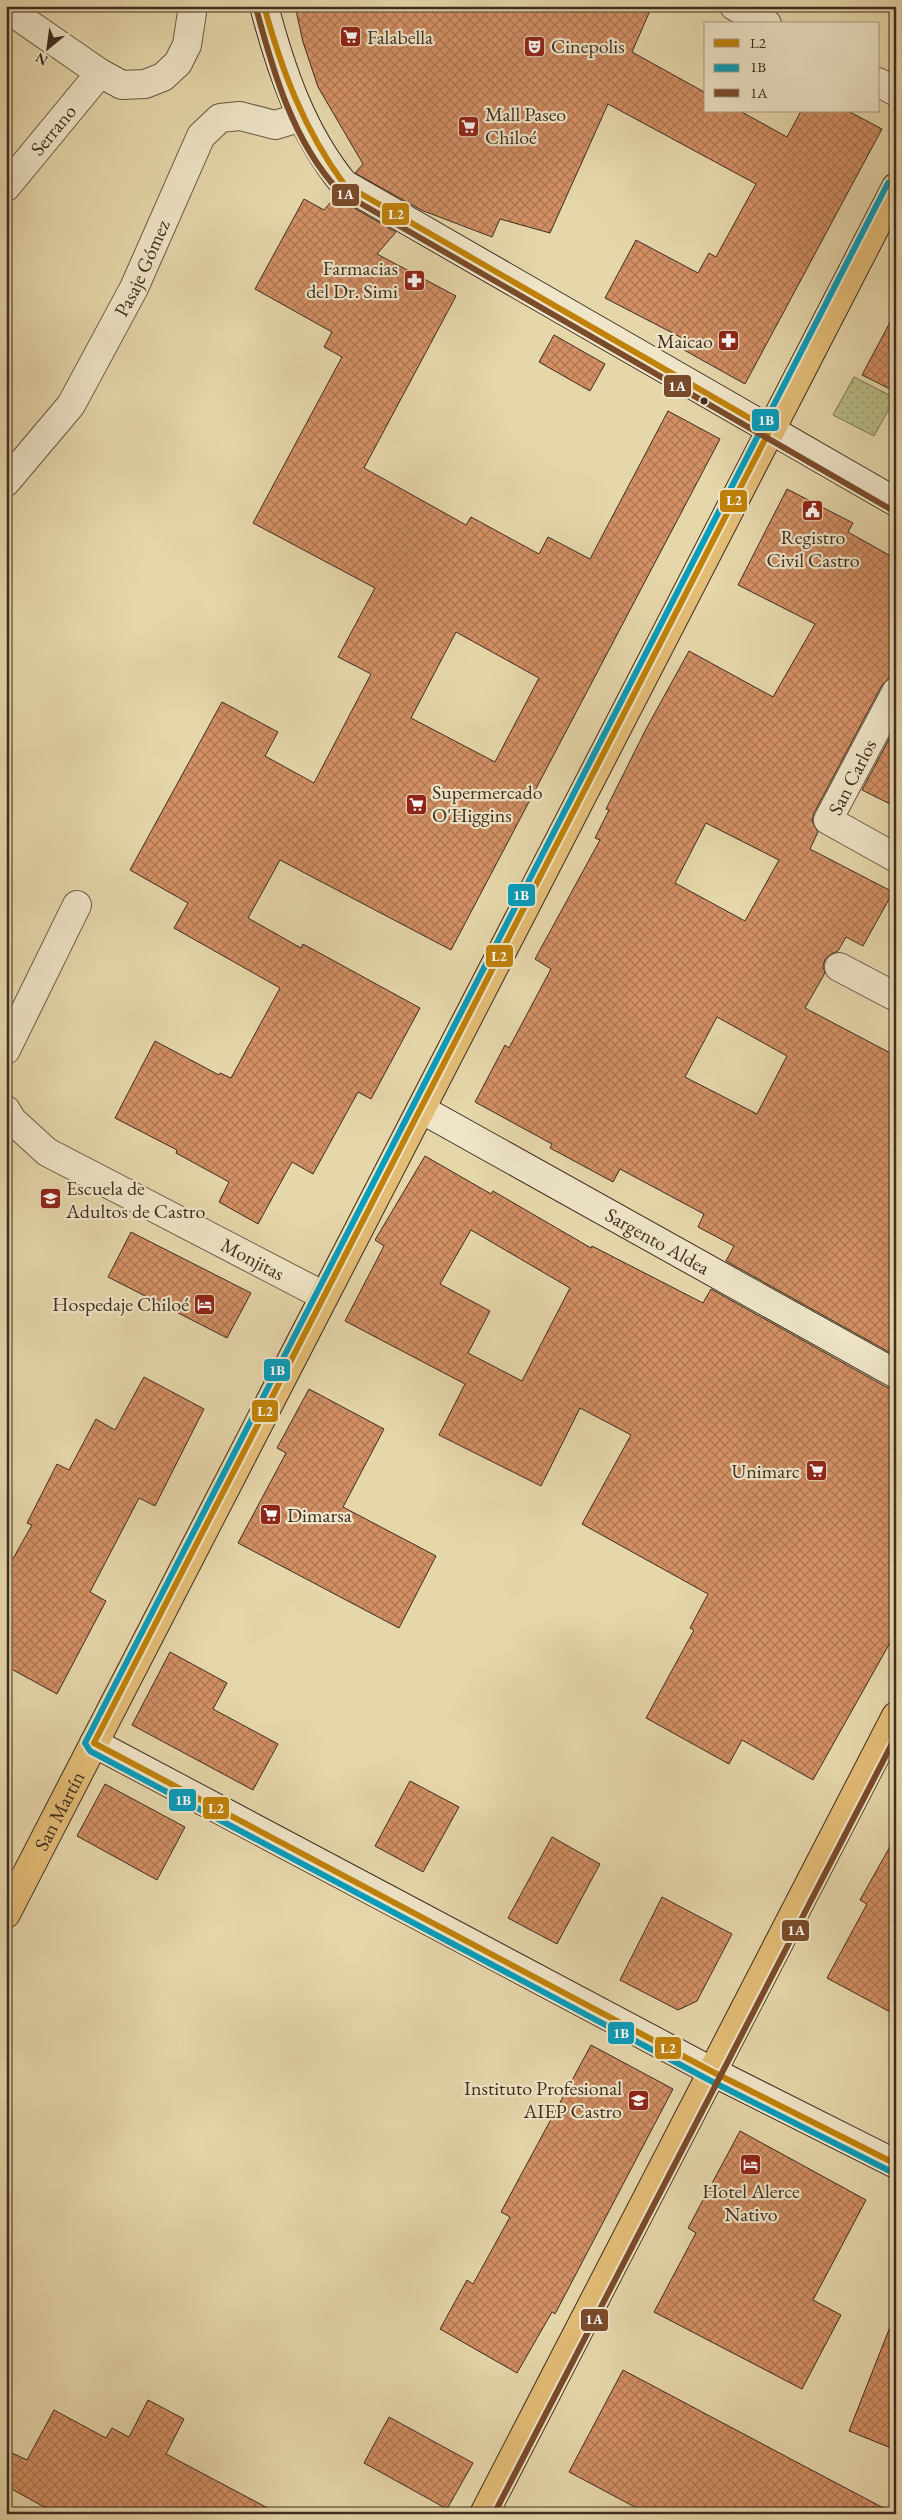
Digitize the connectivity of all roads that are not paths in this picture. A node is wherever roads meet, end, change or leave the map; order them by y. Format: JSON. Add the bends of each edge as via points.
{"nodes":[{"id":1,"x":193,"y":6,"type":"edge"},
{"id":2,"x":264,"y":6,"type":"edge"},
{"id":3,"x":734,"y":6,"type":"edge"},
{"id":4,"x":6,"y":8,"type":"edge"},
{"id":5,"x":763,"y":22,"type":"edge"},
{"id":6,"x":100,"y":73,"type":"junction"},
{"id":7,"x":880,"y":83,"type":"edge"},
{"id":8,"x":896,"y":92,"type":"edge"},
{"id":9,"x":302,"y":117,"type":"junction"},
{"id":10,"x":6,"y":187,"type":"edge"},
{"id":11,"x":896,"y":187,"type":"edge"},
{"id":12,"x":770,"y":430,"type":"junction"},
{"id":13,"x":6,"y":482,"type":"edge"},
{"id":14,"x":896,"y":502,"type":"edge"},
{"id":15,"x":896,"y":692,"type":"edge"},
{"id":16,"x":896,"y":858,"type":"edge"},
{"id":17,"x":77,"y":905,"type":"dead end"},
{"id":18,"x":839,"y":967,"type":"dead end"},
{"id":19,"x":896,"y":997,"type":"edge"},
{"id":20,"x":6,"y":1050,"type":"edge"},
{"id":21,"x":421,"y":1109,"type":"junction"},
{"id":22,"x":6,"y":1110,"type":"edge"},
{"id":23,"x":324,"y":1296,"type":"junction"},
{"id":24,"x":896,"y":1374,"type":"edge"},
{"id":25,"x":896,"y":1716,"type":"edge"},
{"id":26,"x":94,"y":1743,"type":"junction"},
{"id":27,"x":6,"y":1914,"type":"edge"},
{"id":28,"x":713,"y":2072,"type":"junction"},
{"id":29,"x":896,"y":2164,"type":"edge"},
{"id":30,"x":484,"y":2514,"type":"edge"}],
"edges":[{"from":1,"to":6,"type":"street","via":[[187,45],[178,62],[163,77],[145,84],[122,85]]},
{"from":2,"to":9,"type":"street","via":[[289,88]]},
{"from":3,"to":5,"type":"street"},
{"from":4,"to":6,"type":"street"},
{"from":6,"to":10,"type":"street","name":"Serrano"},
{"from":7,"to":8,"type":"street"},
{"from":9,"to":12,"type":"street","via":[[344,184]]},
{"from":9,"to":13,"type":"street","name":"Pasaje Gómez","via":[[275,125],[240,116],[220,118],[202,136],[134,288],[71,405]]},
{"from":11,"to":12,"type":"highway","name":"San Martín"},
{"from":12,"to":14,"type":"street"},
{"from":12,"to":21,"type":"highway","name":"San Martín"},
{"from":15,"to":16,"type":"street","name":"San Carlos","via":[[828,820]]},
{"from":17,"to":20,"type":"street"},
{"from":18,"to":19,"type":"street"},
{"from":21,"to":23,"type":"highway","name":"San Martín"},
{"from":21,"to":24,"type":"street","name":"Sargento Aldea"},
{"from":22,"to":23,"type":"street","name":"Monjitas","via":[[12,1120],[48,1152]]},
{"from":23,"to":26,"type":"highway","name":"San Martín"},
{"from":25,"to":28,"type":"highway"},
{"from":26,"to":27,"type":"highway","name":"San Martín"},
{"from":26,"to":28,"type":"street"},
{"from":28,"to":29,"type":"street"},
{"from":28,"to":30,"type":"highway"}]}
